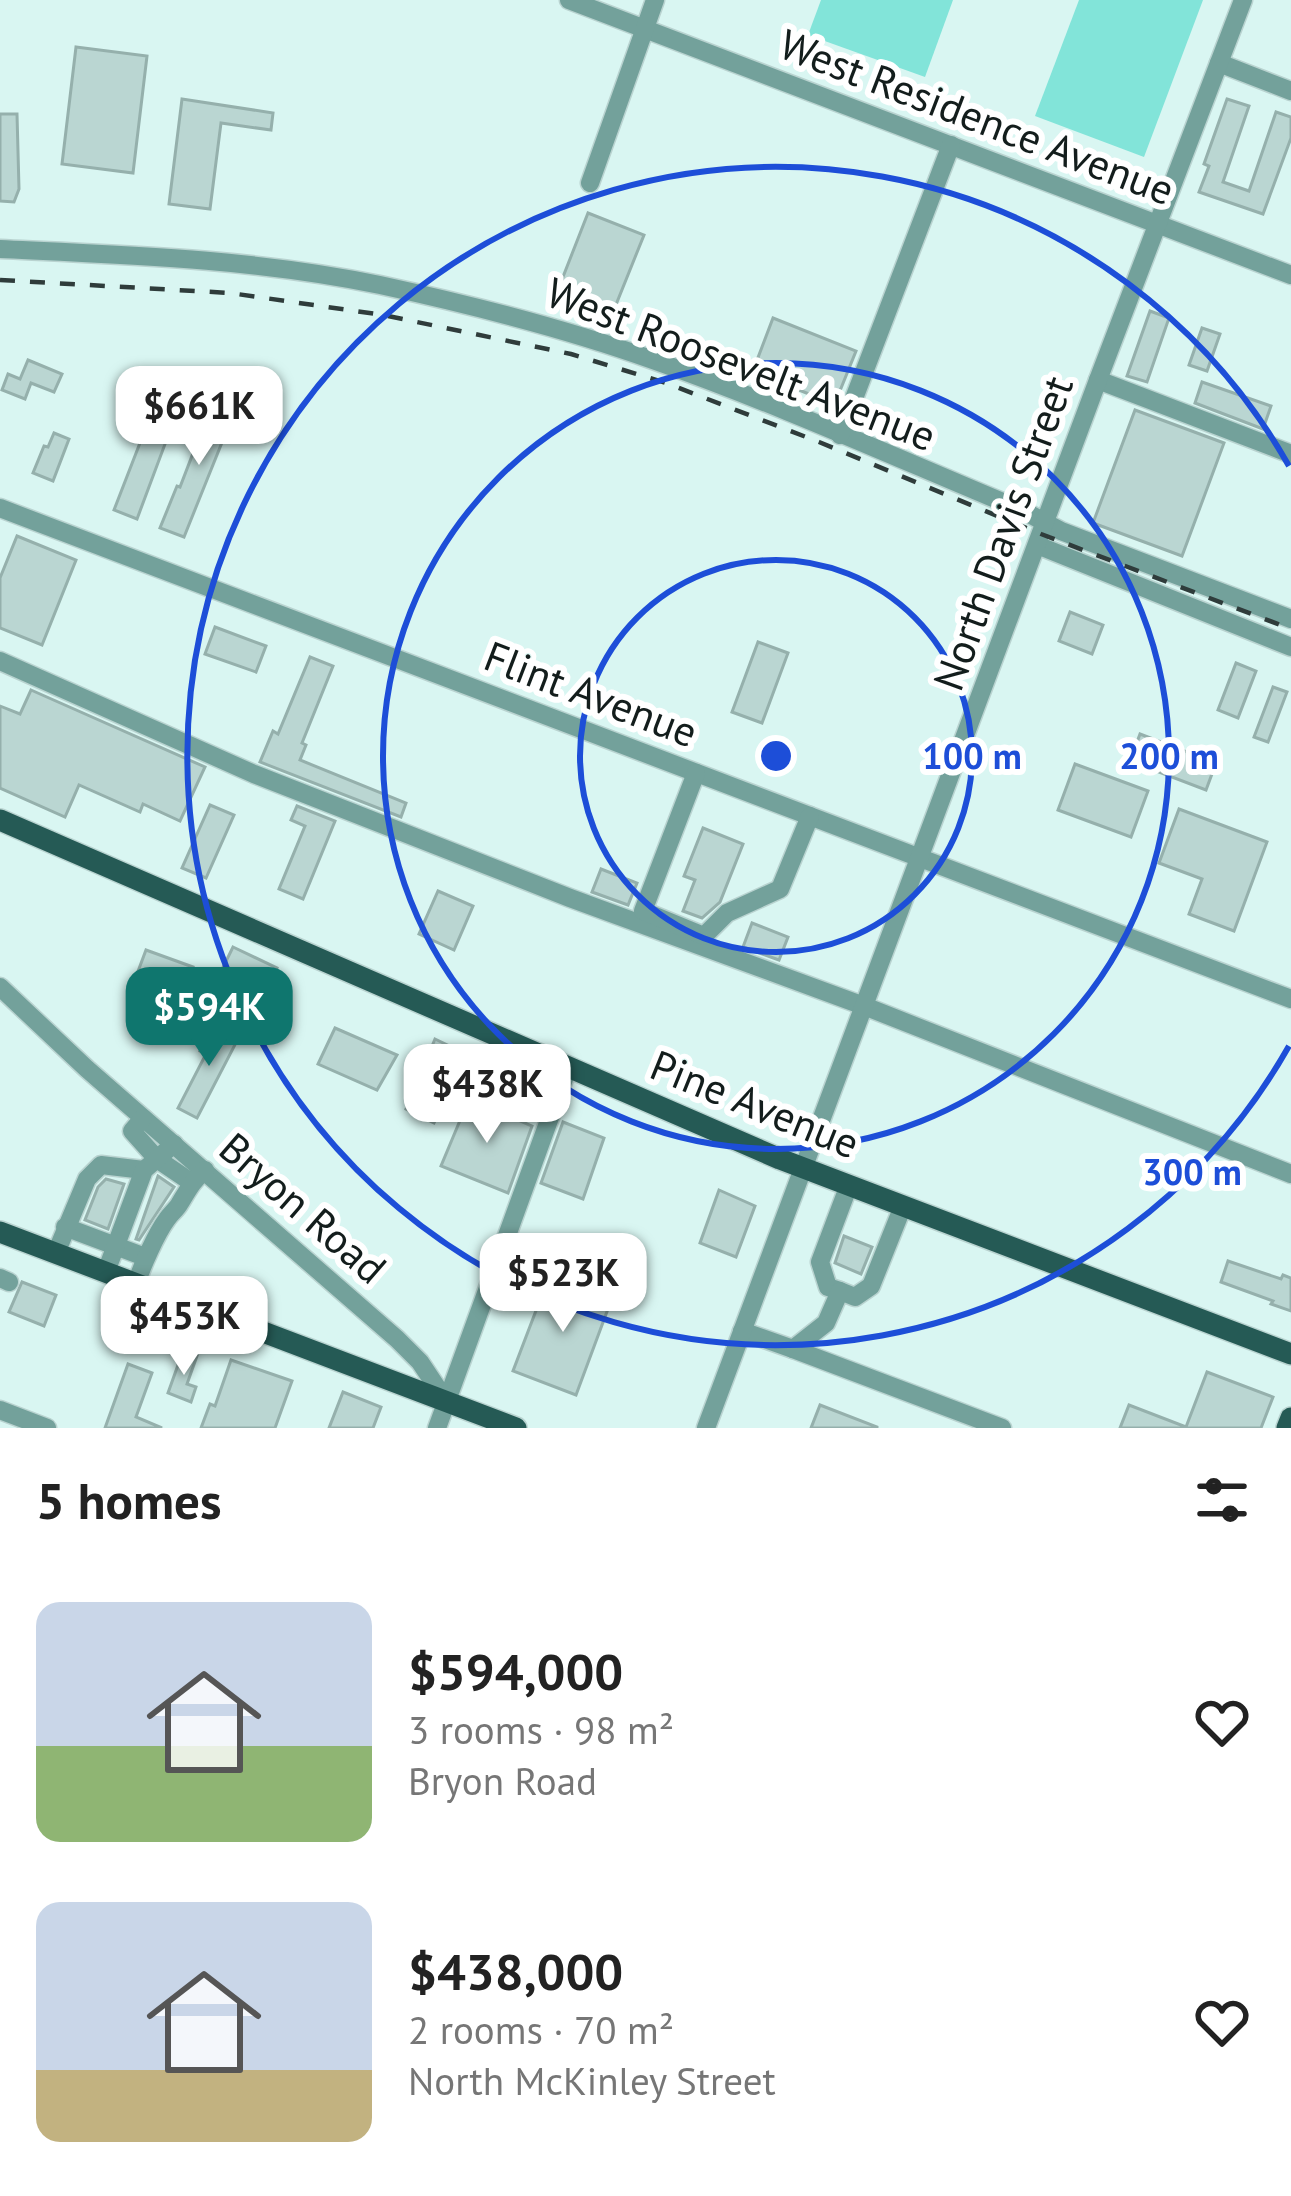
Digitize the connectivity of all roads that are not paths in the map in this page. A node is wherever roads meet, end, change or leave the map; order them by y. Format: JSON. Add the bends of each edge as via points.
{"nodes":[{"id":1,"x":569,"y":0,"type":"edge"},
{"id":2,"x":655,"y":0,"type":"edge"},
{"id":3,"x":1243,"y":0,"type":"edge"},
{"id":4,"x":645,"y":29,"type":"junction"},
{"id":5,"x":1219,"y":63,"type":"junction"},
{"id":6,"x":1291,"y":91,"type":"edge"},
{"id":7,"x":951,"y":145,"type":"junction"},
{"id":8,"x":590,"y":183,"type":"dead end"},
{"id":9,"x":1158,"y":225,"type":"junction"},
{"id":10,"x":0,"y":249,"type":"edge"},
{"id":11,"x":1291,"y":275,"type":"edge"},
{"id":12,"x":1097,"y":380,"type":"junction"},
{"id":13,"x":840,"y":435,"type":"junction"},
{"id":14,"x":1291,"y":454,"type":"edge"},
{"id":15,"x":0,"y":508,"type":"edge"},
{"id":16,"x":1045,"y":523,"type":"junction"},
{"id":17,"x":1037,"y":545,"type":"junction"},
{"id":18,"x":1291,"y":620,"type":"edge"},
{"id":19,"x":1291,"y":646,"type":"edge"},
{"id":20,"x":0,"y":661,"type":"edge"},
{"id":21,"x":696,"y":773,"type":"junction"},
{"id":22,"x":810,"y":816,"type":"junction"},
{"id":23,"x":0,"y":820,"type":"edge"},
{"id":24,"x":919,"y":858,"type":"junction"},
{"id":25,"x":0,"y":987,"type":"edge"},
{"id":26,"x":1291,"y":999,"type":"edge"},
{"id":27,"x":864,"y":1006,"type":"junction"},
{"id":28,"x":568,"y":1068,"type":"junction"},
{"id":29,"x":142,"y":1118,"type":"junction"},
{"id":30,"x":174,"y":1144,"type":"junction"},
{"id":31,"x":150,"y":1165,"type":"junction"},
{"id":32,"x":802,"y":1168,"type":"junction"},
{"id":33,"x":1291,"y":1174,"type":"edge"},
{"id":34,"x":198,"y":1176,"type":"junction"},
{"id":35,"x":849,"y":1185,"type":"junction"},
{"id":36,"x":131,"y":1206,"type":"junction"},
{"id":37,"x":903,"y":1206,"type":"junction"},
{"id":38,"x":166,"y":1220,"type":"junction"},
{"id":39,"x":65,"y":1227,"type":"junction"},
{"id":40,"x":0,"y":1232,"type":"edge"},
{"id":41,"x":116,"y":1246,"type":"junction"},
{"id":42,"x":56,"y":1253,"type":"junction"},
{"id":43,"x":146,"y":1257,"type":"junction"},
{"id":44,"x":106,"y":1272,"type":"junction"},
{"id":45,"x":136,"y":1284,"type":"junction"},
{"id":46,"x":840,"y":1292,"type":"junction"},
{"id":47,"x":742,"y":1331,"type":"junction"},
{"id":48,"x":397,"y":1340,"type":"junction"},
{"id":49,"x":794,"y":1349,"type":"junction"},
{"id":50,"x":1291,"y":1354,"type":"edge"},
{"id":51,"x":390,"y":1380,"type":"junction"},
{"id":52,"x":446,"y":1401,"type":"junction"},
{"id":53,"x":0,"y":1410,"type":"edge"},
{"id":54,"x":1291,"y":1418,"type":"edge"},
{"id":55,"x":47,"y":1428,"type":"edge"},
{"id":56,"x":437,"y":1428,"type":"edge"},
{"id":57,"x":516,"y":1428,"type":"edge"},
{"id":58,"x":706,"y":1428,"type":"edge"},
{"id":59,"x":1001,"y":1428,"type":"edge"},
{"id":60,"x":1287,"y":1428,"type":"edge"}],
"edges":[{"from":1,"to":4,"type":"street","name":"West Residence Avenue"},
{"from":2,"to":4,"type":"street"},
{"from":3,"to":5,"type":"street","name":"North Davis Street"},
{"from":4,"to":7,"type":"street","name":"West Residence Avenue"},
{"from":4,"to":8,"type":"street"},
{"from":5,"to":6,"type":"street"},
{"from":5,"to":9,"type":"street","name":"North Davis Street"},
{"from":7,"to":9,"type":"street","name":"West Residence Avenue"},
{"from":7,"to":13,"type":"street"},
{"from":9,"to":11,"type":"street","name":"West Residence Avenue"},
{"from":9,"to":12,"type":"street","name":"North Davis Street"},
{"from":10,"to":13,"type":"street","name":"West Roosevelt Avenue","via":[[218,262],[376,284],[594,340]]},
{"from":12,"to":14,"type":"street"},
{"from":12,"to":16,"type":"street","name":"North Davis Street"},
{"from":13,"to":16,"type":"street","name":"West Roosevelt Avenue"},
{"from":15,"to":21,"type":"street","name":"Flint Avenue"},
{"from":16,"to":17,"type":"street","name":"North Davis Street"},
{"from":16,"to":18,"type":"street","name":"West Roosevelt Avenue"},
{"from":17,"to":19,"type":"street"},
{"from":17,"to":24,"type":"street","name":"North Davis Street"},
{"from":20,"to":27,"type":"street","via":[[254,774]]},
{"from":21,"to":22,"type":"street","name":"Flint Avenue"},
{"from":21,"to":22,"type":"street","via":[[643,911],[704,936],[727,913],[780,889]]},
{"from":22,"to":24,"type":"street","name":"Flint Avenue"},
{"from":23,"to":28,"type":"main road","name":"Pine Avenue"},
{"from":24,"to":26,"type":"street","name":"Flint Avenue"},
{"from":24,"to":27,"type":"street","name":"North Davis Street"},
{"from":25,"to":29,"type":"street","name":"Bryon Road"},
{"from":27,"to":32,"type":"street","name":"North Davis Street"},
{"from":27,"to":33,"type":"street"},
{"from":28,"to":32,"type":"main road","name":"Pine Avenue"},
{"from":28,"to":52,"type":"street"},
{"from":29,"to":30,"type":"street","name":"Bryon Road"},
{"from":29,"to":31,"type":"street","via":[[132,1131]]},
{"from":30,"to":31,"type":"street"},
{"from":30,"to":34,"type":"street","name":"Bryon Road"},
{"from":31,"to":34,"type":"street"},
{"from":31,"to":36,"type":"street"},
{"from":31,"to":39,"type":"street","via":[[101,1166]]},
{"from":32,"to":35,"type":"main road","name":"Pine Avenue"},
{"from":32,"to":47,"type":"street","name":"North Davis Street"},
{"from":34,"to":38,"type":"street"},
{"from":34,"to":48,"type":"street","name":"Bryon Road"},
{"from":35,"to":37,"type":"main road","name":"Pine Avenue"},
{"from":35,"to":46,"type":"street","via":[[820,1262],[827,1287]]},
{"from":36,"to":38,"type":"street"},
{"from":36,"to":41,"type":"street"},
{"from":37,"to":46,"type":"street","via":[[871,1286],[855,1297]]},
{"from":37,"to":50,"type":"main road","name":"Pine Avenue"},
{"from":38,"to":43,"type":"street"},
{"from":39,"to":41,"type":"street"},
{"from":39,"to":42,"type":"street"},
{"from":40,"to":42,"type":"main road"},
{"from":41,"to":43,"type":"street"},
{"from":41,"to":44,"type":"street"},
{"from":42,"to":44,"type":"main road"},
{"from":43,"to":45,"type":"street"},
{"from":44,"to":45,"type":"main road"},
{"from":45,"to":51,"type":"main road"},
{"from":46,"to":49,"type":"street","via":[[826,1323]]},
{"from":47,"to":49,"type":"street"},
{"from":47,"to":58,"type":"street","name":"North Davis Street"},
{"from":48,"to":51,"type":"street","name":"Bryon Road"},
{"from":48,"to":52,"type":"street","name":"Bryon Road"},
{"from":49,"to":59,"type":"street"},
{"from":51,"to":52,"type":"main road"},
{"from":52,"to":56,"type":"street"},
{"from":52,"to":57,"type":"main road"},
{"from":53,"to":55,"type":"street"},
{"from":54,"to":60,"type":"main road"}]}
